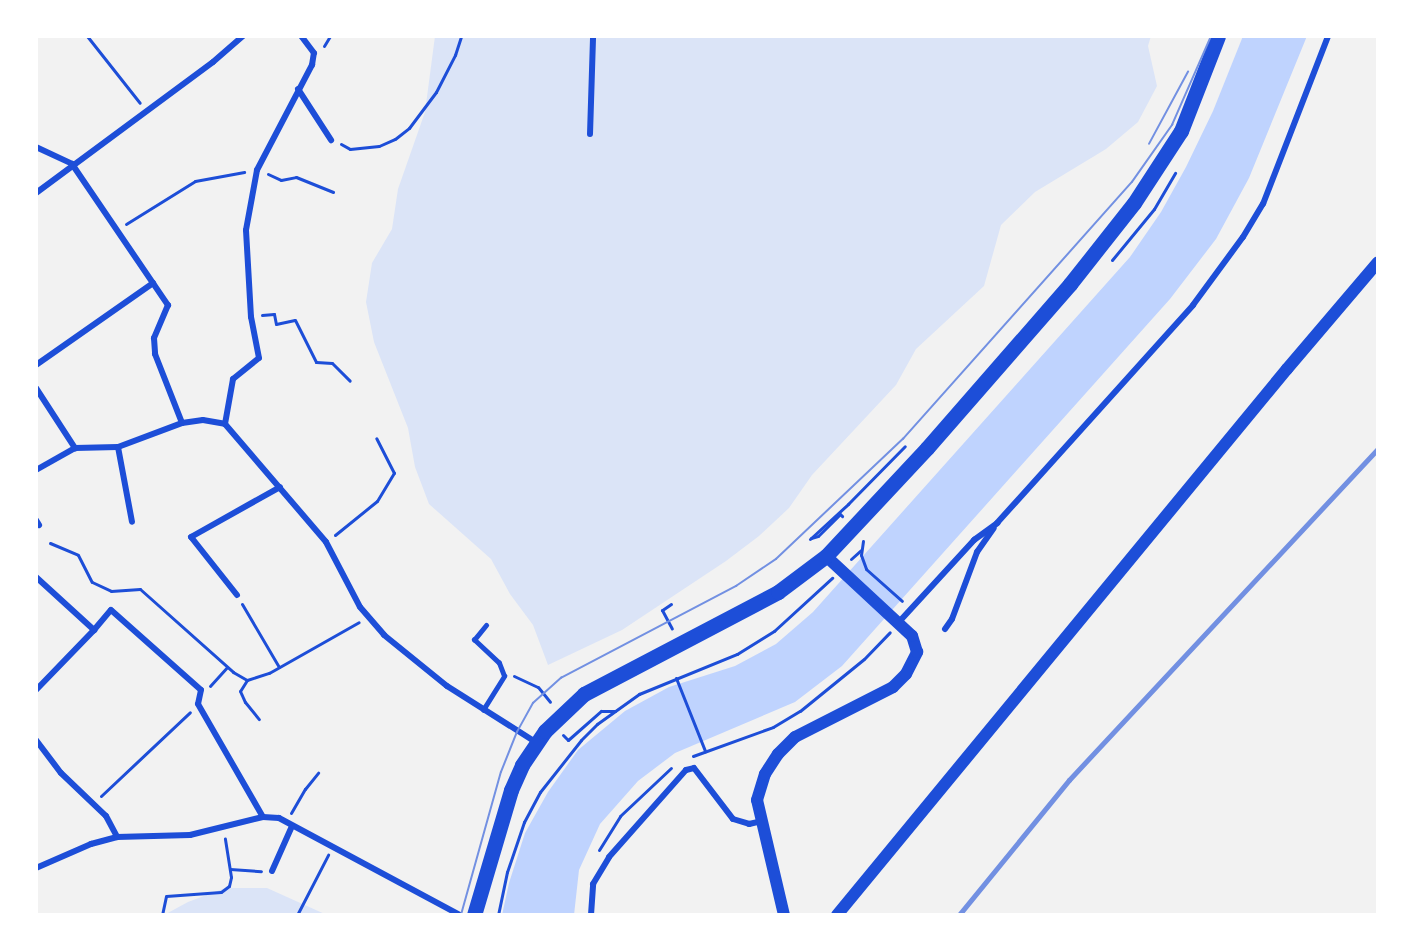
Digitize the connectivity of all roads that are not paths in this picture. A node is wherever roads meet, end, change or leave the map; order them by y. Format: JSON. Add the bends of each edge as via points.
{"nodes":[{"id":1,"x":243,"y":36,"type":"edge"},
{"id":2,"x":301,"y":36,"type":"edge"},
{"id":3,"x":593,"y":36,"type":"edge"},
{"id":4,"x":1218,"y":36,"type":"edge"},
{"id":5,"x":1328,"y":36,"type":"edge"},
{"id":6,"x":298,"y":89,"type":"junction"},
{"id":7,"x":590,"y":134,"type":"dead end"},
{"id":8,"x":331,"y":140,"type":"road end"},
{"id":9,"x":36,"y":147,"type":"edge"},
{"id":10,"x":72,"y":164,"type":"junction"},
{"id":11,"x":36,"y":193,"type":"edge"},
{"id":12,"x":1378,"y":262,"type":"edge"},
{"id":13,"x":153,"y":283,"type":"junction"},
{"id":14,"x":36,"y":365,"type":"edge"},
{"id":15,"x":36,"y":388,"type":"edge"},
{"id":16,"x":39,"y":397,"type":"edge"},
{"id":17,"x":182,"y":423,"type":"junction"},
{"id":18,"x":225,"y":424,"type":"junction"},
{"id":19,"x":118,"y":447,"type":"junction"},
{"id":20,"x":75,"y":448,"type":"junction"},
{"id":21,"x":36,"y":470,"type":"edge"},
{"id":22,"x":280,"y":487,"type":"junction"},
{"id":23,"x":132,"y":522,"type":"dead end"},
{"id":24,"x":997,"y":523,"type":"junction"},
{"id":25,"x":826,"y":556,"type":"junction"},
{"id":26,"x":36,"y":577,"type":"edge"},
{"id":27,"x":237,"y":595,"type":"road end"},
{"id":28,"x":896,"y":621,"type":"junction"},
{"id":29,"x":486,"y":625,"type":"dead end"},
{"id":30,"x":945,"y":629,"type":"dead end"},
{"id":31,"x":94,"y":630,"type":"junction"},
{"id":32,"x":36,"y":690,"type":"edge"},
{"id":33,"x":483,"y":710,"type":"junction"},
{"id":34,"x":36,"y":740,"type":"edge"},
{"id":35,"x":537,"y":743,"type":"junction"},
{"id":36,"x":263,"y":816,"type":"junction"},
{"id":37,"x":762,"y":821,"type":"junction"},
{"id":38,"x":289,"y":824,"type":"junction"},
{"id":39,"x":117,"y":837,"type":"junction"},
{"id":40,"x":36,"y":868,"type":"edge"},
{"id":41,"x":272,"y":871,"type":"road end"},
{"id":42,"x":460,"y":915,"type":"edge"},
{"id":43,"x":474,"y":915,"type":"edge"},
{"id":44,"x":591,"y":915,"type":"edge"},
{"id":45,"x":784,"y":915,"type":"edge"},
{"id":46,"x":837,"y":915,"type":"edge"}],
"edges":[{"from":1,"to":10,"type":"street"},
{"from":2,"to":6,"type":"street","via":[[314,53],[312,65]]},
{"from":3,"to":7,"type":"street"},
{"from":4,"to":25,"type":"highway","via":[[1181,131],[1134,203],[927,448]]},
{"from":5,"to":24,"type":"street","via":[[1263,204],[1243,237],[1193,305]]},
{"from":6,"to":8,"type":"street"},
{"from":6,"to":18,"type":"street","via":[[256,170],[246,230],[251,317],[260,358],[234,379]]},
{"from":9,"to":10,"type":"street"},
{"from":10,"to":11,"type":"street"},
{"from":10,"to":13,"type":"street"},
{"from":12,"to":46,"type":"main road"},
{"from":13,"to":14,"type":"street"},
{"from":13,"to":17,"type":"street","via":[[168,305],[154,338],[155,354]]},
{"from":15,"to":16,"type":"street"},
{"from":16,"to":20,"type":"street"},
{"from":17,"to":18,"type":"street","via":[[203,420]]},
{"from":17,"to":19,"type":"street"},
{"from":18,"to":22,"type":"street"},
{"from":19,"to":20,"type":"street"},
{"from":19,"to":23,"type":"street"},
{"from":20,"to":21,"type":"street"},
{"from":22,"to":27,"type":"street","via":[[191,537]]},
{"from":22,"to":33,"type":"street","via":[[326,542],[360,607],[384,635]]},
{"from":24,"to":28,"type":"street","via":[[974,540]]},
{"from":24,"to":30,"type":"street","via":[[977,552]]},
{"from":25,"to":28,"type":"main road"},
{"from":25,"to":35,"type":"highway","via":[[778,592],[585,694],[566,709]]},
{"from":26,"to":31,"type":"street"},
{"from":28,"to":37,"type":"main road","via":[[912,636],[917,652],[906,674],[893,687],[795,737],[783,749],[765,774],[757,800]]},
{"from":29,"to":33,"type":"lane","via":[[474,640],[499,663],[504,676]]},
{"from":31,"to":32,"type":"street"},
{"from":31,"to":36,"type":"street","via":[[111,610],[201,690],[199,701]]},
{"from":33,"to":35,"type":"street"},
{"from":34,"to":39,"type":"street","via":[[61,773],[106,816]]},
{"from":35,"to":43,"type":"highway","via":[[511,790]]},
{"from":36,"to":38,"type":"street"},
{"from":36,"to":39,"type":"street","via":[[190,835]]},
{"from":37,"to":44,"type":"street","via":[[749,824],[733,819],[694,768],[686,770],[609,857],[593,884]]},
{"from":37,"to":45,"type":"main road"},
{"from":38,"to":41,"type":"street"},
{"from":38,"to":42,"type":"street"},
{"from":39,"to":40,"type":"street"}]}
